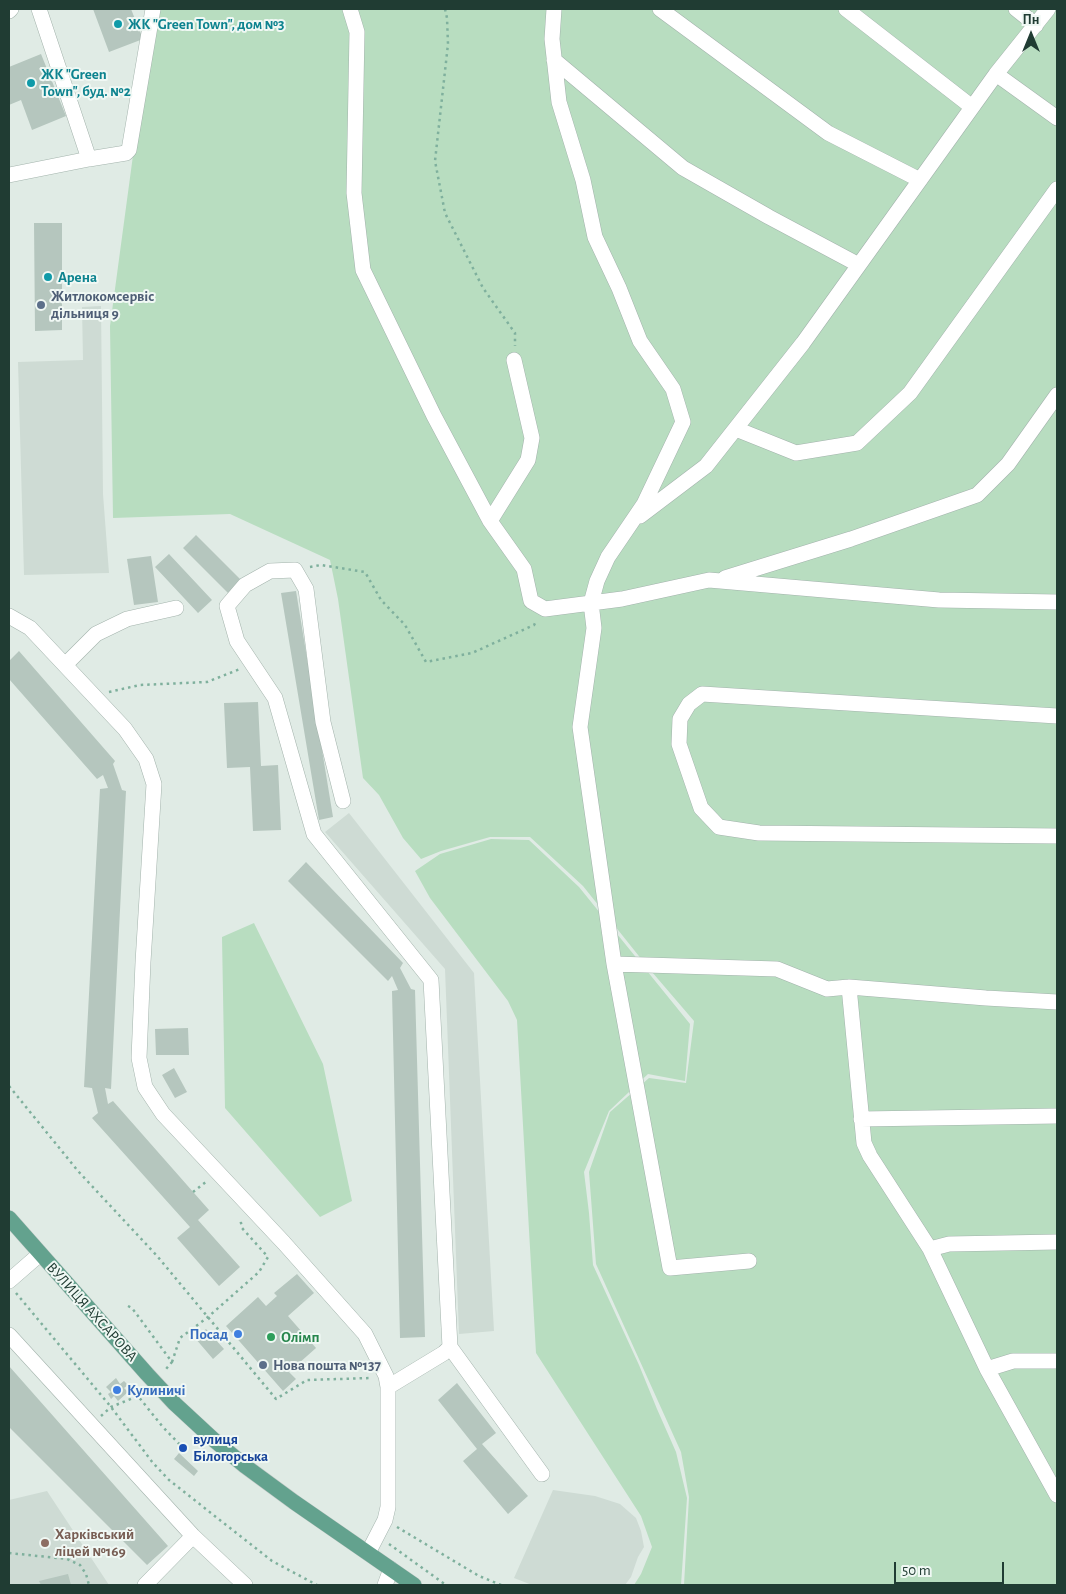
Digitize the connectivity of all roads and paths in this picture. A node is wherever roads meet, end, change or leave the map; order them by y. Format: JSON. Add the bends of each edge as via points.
{"nodes":[{"id":1,"x":38,"y":9,"type":"edge"},
{"id":2,"x":153,"y":9,"type":"edge"},
{"id":3,"x":350,"y":9,"type":"edge"},
{"id":4,"x":445,"y":9,"type":"edge"},
{"id":5,"x":554,"y":9,"type":"edge"},
{"id":6,"x":660,"y":9,"type":"edge"},
{"id":7,"x":846,"y":9,"type":"edge"},
{"id":8,"x":1016,"y":9,"type":"edge"},
{"id":9,"x":1048,"y":9,"type":"edge"},
{"id":10,"x":1036,"y":25,"type":"junction"},
{"id":11,"x":554,"y":60,"type":"junction"},
{"id":12,"x":996,"y":74,"type":"junction"},
{"id":13,"x":972,"y":107,"type":"junction"},
{"id":14,"x":1057,"y":118,"type":"edge"},
{"id":15,"x":89,"y":159,"type":"junction"},
{"id":16,"x":9,"y":175,"type":"edge"},
{"id":17,"x":920,"y":180,"type":"junction"},
{"id":18,"x":1057,"y":189,"type":"edge"},
{"id":19,"x":859,"y":265,"type":"junction"},
{"id":20,"x":514,"y":360,"type":"joint"},
{"id":21,"x":1057,"y":395,"type":"edge"},
{"id":22,"x":736,"y":429,"type":"junction"},
{"id":23,"x":490,"y":521,"type":"junction"},
{"id":24,"x":632,"y":522,"type":"junction"},
{"id":25,"x":295,"y":570,"type":"junction"},
{"id":26,"x":716,"y":580,"type":"junction"},
{"id":27,"x":1057,"y":602,"type":"edge"},
{"id":28,"x":588,"y":604,"type":"junction"},
{"id":29,"x":176,"y":608,"type":"dead end"},
{"id":30,"x":545,"y":609,"type":"junction"},
{"id":31,"x":9,"y":616,"type":"edge"},
{"id":32,"x":65,"y":665,"type":"junction"},
{"id":33,"x":253,"y":665,"type":"junction"},
{"id":34,"x":93,"y":695,"type":"junction"},
{"id":35,"x":1057,"y":716,"type":"edge"},
{"id":36,"x":343,"y":801,"type":"dead end"},
{"id":37,"x":1057,"y":836,"type":"edge"},
{"id":38,"x":614,"y":964,"type":"junction"},
{"id":39,"x":849,"y":987,"type":"junction"},
{"id":40,"x":1057,"y":1002,"type":"edge"},
{"id":41,"x":9,"y":1086,"type":"edge"},
{"id":42,"x":1057,"y":1116,"type":"edge"},
{"id":43,"x":861,"y":1119,"type":"junction"},
{"id":44,"x":211,"y":1178,"type":"dead end"},
{"id":45,"x":193,"y":1192,"type":"dead end"},
{"id":46,"x":238,"y":1212,"type":"dead end"},
{"id":47,"x":9,"y":1218,"type":"edge"},
{"id":48,"x":1057,"y":1242,"type":"edge"},
{"id":49,"x":930,"y":1248,"type":"junction"},
{"id":50,"x":40,"y":1254,"type":"junction"},
{"id":51,"x":749,"y":1261,"type":"dead end"},
{"id":52,"x":12,"y":1286,"type":"edge"},
{"id":53,"x":128,"y":1306,"type":"dead end"},
{"id":54,"x":208,"y":1317,"type":"junction"},
{"id":55,"x":9,"y":1335,"type":"edge"},
{"id":56,"x":450,"y":1347,"type":"junction"},
{"id":57,"x":1057,"y":1361,"type":"edge"},
{"id":58,"x":172,"y":1362,"type":"junction"},
{"id":59,"x":166,"y":1369,"type":"dead end"},
{"id":60,"x":987,"y":1369,"type":"junction"},
{"id":61,"x":387,"y":1381,"type":"junction"},
{"id":62,"x":111,"y":1407,"type":"junction"},
{"id":63,"x":107,"y":1410,"type":"dead end"},
{"id":64,"x":183,"y":1448,"type":"dead end"},
{"id":65,"x":542,"y":1474,"type":"dead end"},
{"id":66,"x":1057,"y":1495,"type":"edge"},
{"id":67,"x":385,"y":1520,"type":"junction"},
{"id":68,"x":193,"y":1536,"type":"junction"},
{"id":69,"x":377,"y":1536,"type":"junction"},
{"id":70,"x":9,"y":1553,"type":"edge"},
{"id":71,"x":368,"y":1553,"type":"junction"},
{"id":72,"x":391,"y":1569,"type":"junction"},
{"id":73,"x":89,"y":1585,"type":"edge"},
{"id":74,"x":145,"y":1585,"type":"edge"},
{"id":75,"x":246,"y":1585,"type":"edge"},
{"id":76,"x":317,"y":1585,"type":"edge"},
{"id":77,"x":385,"y":1585,"type":"edge"},
{"id":78,"x":414,"y":1585,"type":"edge"},
{"id":79,"x":446,"y":1585,"type":"edge"},
{"id":80,"x":501,"y":1585,"type":"edge"}],
"edges":[{"from":1,"to":15,"type":"street"},
{"from":2,"to":15,"type":"street","via":[[129,150]]},
{"from":3,"to":23,"type":"street","via":[[357,32],[354,193],[363,270],[434,416]]},
{"from":4,"to":20,"type":"path","via":[[448,44],[435,161],[445,212],[483,288],[515,333]]},
{"from":5,"to":11,"type":"street"},
{"from":6,"to":17,"type":"street","via":[[828,133]]},
{"from":7,"to":13,"type":"street"},
{"from":8,"to":10,"type":"street"},
{"from":9,"to":10,"type":"street"},
{"from":10,"to":12,"type":"street"},
{"from":11,"to":19,"type":"street","via":[[683,168]]},
{"from":11,"to":24,"type":"street","via":[[559,102],[583,180],[595,237],[640,341],[673,389],[682,422],[644,504]]},
{"from":12,"to":13,"type":"street"},
{"from":12,"to":14,"type":"street"},
{"from":13,"to":17,"type":"street"},
{"from":15,"to":16,"type":"street"},
{"from":17,"to":19,"type":"street"},
{"from":18,"to":22,"type":"street","via":[[910,393],[857,443],[796,453]]},
{"from":19,"to":22,"type":"street","via":[[803,344]]},
{"from":20,"to":23,"type":"street","via":[[532,438],[528,460]]},
{"from":21,"to":26,"type":"street","via":[[1008,464],[977,495],[851,539]]},
{"from":22,"to":24,"type":"street","via":[[706,466]]},
{"from":23,"to":30,"type":"street","via":[[524,570],[532,601]]},
{"from":24,"to":28,"type":"street","via":[[608,557]]},
{"from":25,"to":30,"type":"path","via":[[321,565],[365,572],[380,600],[405,625],[426,662],[472,652],[534,625]]},
{"from":25,"to":33,"type":"street","via":[[270,571],[244,585],[227,606],[237,641]]},
{"from":25,"to":36,"type":"street","via":[[306,589],[324,722]]},
{"from":26,"to":27,"type":"street","via":[[939,600]]},
{"from":26,"to":28,"type":"street"},
{"from":28,"to":30,"type":"street"},
{"from":28,"to":38,"type":"street","via":[[594,628],[580,728]]},
{"from":29,"to":32,"type":"street","via":[[127,619],[96,634]]},
{"from":31,"to":32,"type":"street","via":[[30,628]]},
{"from":32,"to":34,"type":"street"},
{"from":33,"to":34,"type":"path","via":[[207,682],[140,685]]},
{"from":33,"to":56,"type":"street","via":[[275,698],[314,834],[432,980]]},
{"from":34,"to":61,"type":"street","via":[[125,729],[146,759],[154,784],[139,1058],[145,1087],[163,1114],[365,1334]]},
{"from":35,"to":37,"type":"street","via":[[702,694],[689,704],[680,719],[679,744],[701,808],[719,827],[759,833]]},
{"from":38,"to":39,"type":"street","via":[[777,969],[827,989]]},
{"from":38,"to":51,"type":"street","via":[[670,1268]]},
{"from":39,"to":40,"type":"street"},
{"from":39,"to":43,"type":"street"},
{"from":41,"to":54,"type":"path","via":[[78,1171],[158,1257]]},
{"from":42,"to":43,"type":"street"},
{"from":43,"to":49,"type":"street","via":[[864,1143],[870,1156]]},
{"from":44,"to":45,"type":"path"},
{"from":46,"to":54,"type":"path","via":[[242,1228],[268,1257],[259,1272]]},
{"from":47,"to":50,"type":"main road","name":"ВУЛИЦЯ АХСАРОВА"},
{"from":48,"to":49,"type":"street","via":[[949,1244]]},
{"from":49,"to":60,"type":"street"},
{"from":50,"to":52,"type":"street"},
{"from":50,"to":71,"type":"main road","name":"ВУЛИЦЯ АХСАРОВА","via":[[147,1374],[200,1427],[252,1471]]},
{"from":52,"to":62,"type":"path"},
{"from":53,"to":58,"type":"path"},
{"from":54,"to":58,"type":"path","via":[[180,1338]]},
{"from":54,"to":61,"type":"path","via":[[276,1399],[306,1380],[380,1378]]},
{"from":55,"to":68,"type":"street"},
{"from":56,"to":61,"type":"street"},
{"from":56,"to":65,"type":"street"},
{"from":57,"to":60,"type":"street","via":[[1013,1361]]},
{"from":58,"to":59,"type":"path"},
{"from":60,"to":66,"type":"street"},
{"from":61,"to":67,"type":"street","via":[[388,1507]]},
{"from":62,"to":63,"type":"path"},
{"from":62,"to":64,"type":"path","via":[[138,1396]]},
{"from":62,"to":76,"type":"path","via":[[169,1480],[272,1561]]},
{"from":67,"to":69,"type":"street"},
{"from":67,"to":80,"type":"path","via":[[479,1576]]},
{"from":68,"to":74,"type":"street"},
{"from":68,"to":75,"type":"street"},
{"from":69,"to":71,"type":"street"},
{"from":69,"to":79,"type":"path"},
{"from":70,"to":73,"type":"path","via":[[67,1558],[80,1565]]},
{"from":71,"to":72,"type":"main road","name":"ВУЛИЦЯ АХСАРОВА"},
{"from":72,"to":77,"type":"street"},
{"from":72,"to":78,"type":"main road","name":"ВУЛИЦЯ АХСАРОВА"}]}
